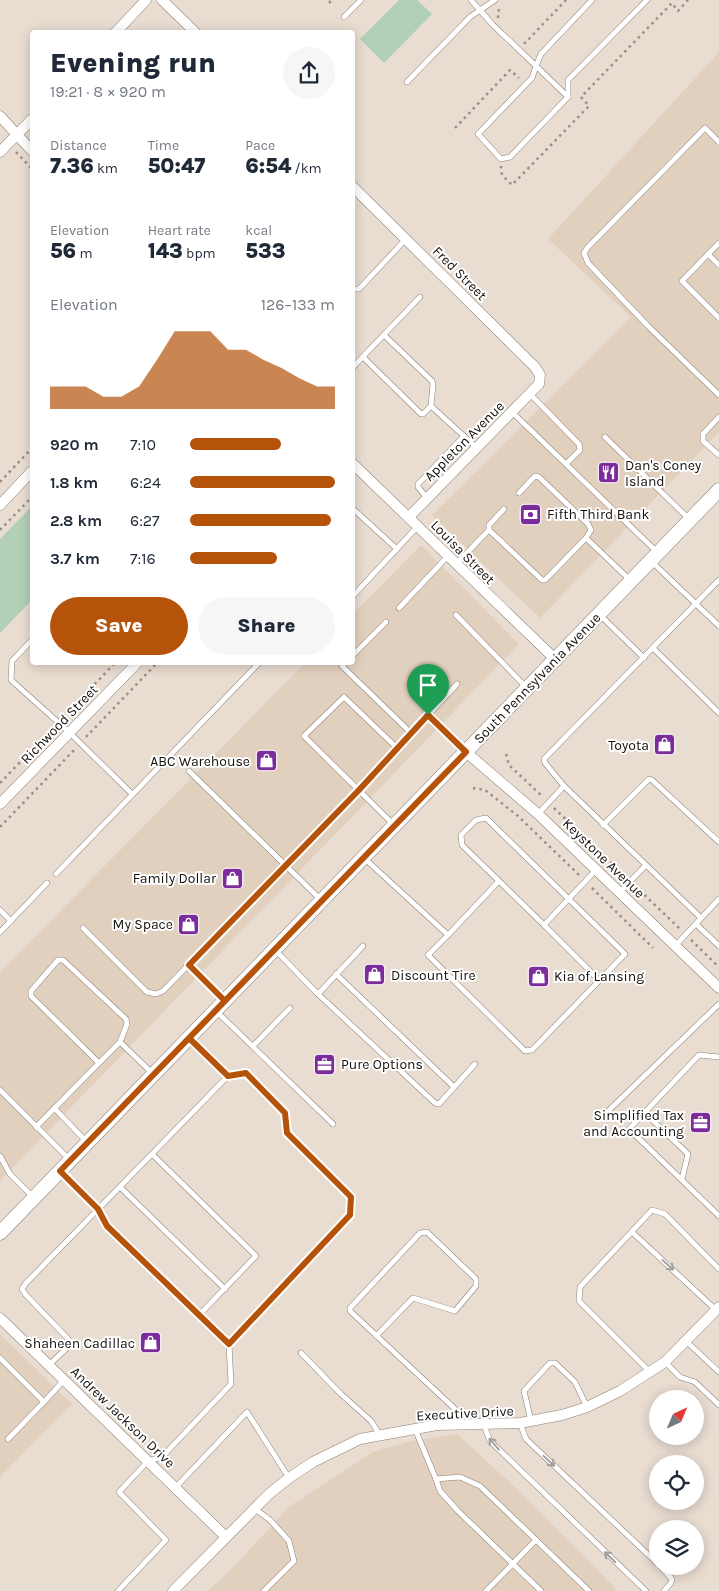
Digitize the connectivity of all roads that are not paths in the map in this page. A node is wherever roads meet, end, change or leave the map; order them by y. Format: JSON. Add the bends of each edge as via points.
{"nodes":[{"id":1,"x":146,"y":0,"type":"edge"},
{"id":2,"x":162,"y":0,"type":"edge"},
{"id":3,"x":361,"y":0,"type":"edge"},
{"id":4,"x":471,"y":0,"type":"edge"},
{"id":5,"x":495,"y":0,"type":"edge"},
{"id":6,"x":592,"y":0,"type":"edge"},
{"id":7,"x":647,"y":0,"type":"edge"},
{"id":8,"x":481,"y":10,"type":"junction"},
{"id":9,"x":344,"y":17,"type":"dead end"},
{"id":10,"x":118,"y":30,"type":"edge"},
{"id":11,"x":193,"y":30,"type":"edge"},
{"id":12,"x":536,"y":66,"type":"junction"},
{"id":13,"x":407,"y":82,"type":"dead end"},
{"id":14,"x":568,"y":97,"type":"junction"},
{"id":15,"x":0,"y":116,"type":"edge"},
{"id":16,"x":30,"y":120,"type":"edge"},
{"id":17,"x":16,"y":135,"type":"junction"},
{"id":18,"x":719,"y":142,"type":"edge"},
{"id":19,"x":30,"y":149,"type":"edge"},
{"id":20,"x":0,"y":152,"type":"edge"},
{"id":21,"x":355,"y":189,"type":"edge"},
{"id":22,"x":406,"y":238,"type":"junction"},
{"id":23,"x":719,"y":243,"type":"edge"},
{"id":24,"x":708,"y":254,"type":"junction"},
{"id":25,"x":719,"y":265,"type":"edge"},
{"id":26,"x":355,"y":289,"type":"edge"},
{"id":27,"x":420,"y":297,"type":"dead end"},
{"id":28,"x":719,"y":318,"type":"edge"},
{"id":29,"x":384,"y":335,"type":"junction"},
{"id":30,"x":363,"y":357,"type":"junction"},
{"id":31,"x":355,"y":365,"type":"edge"},
{"id":32,"x":539,"y":384,"type":"joint"},
{"id":33,"x":530,"y":394,"type":"junction"},
{"id":34,"x":719,"y":395,"type":"edge"},
{"id":35,"x":431,"y":406,"type":"junction"},
{"id":36,"x":512,"y":412,"type":"junction"},
{"id":37,"x":719,"y":418,"type":"edge"},
{"id":38,"x":464,"y":436,"type":"junction"},
{"id":39,"x":604,"y":437,"type":"dead end"},
{"id":40,"x":477,"y":448,"type":"junction"},
{"id":41,"x":719,"y":455,"type":"edge"},
{"id":42,"x":566,"y":464,"type":"junction"},
{"id":43,"x":355,"y":466,"type":"edge"},
{"id":44,"x":30,"y":473,"type":"edge"},
{"id":45,"x":719,"y":490,"type":"edge"},
{"id":46,"x":519,"y":493,"type":"dead end"},
{"id":47,"x":427,"y":498,"type":"junction"},
{"id":48,"x":0,"y":505,"type":"edge"},
{"id":49,"x":504,"y":509,"type":"dead end"},
{"id":50,"x":355,"y":511,"type":"edge"},
{"id":51,"x":409,"y":517,"type":"junction"},
{"id":52,"x":690,"y":520,"type":"junction"},
{"id":53,"x":418,"y":526,"type":"junction"},
{"id":54,"x":489,"y":530,"type":"junction"},
{"id":55,"x":586,"y":538,"type":"junction"},
{"id":56,"x":397,"y":549,"type":"junction"},
{"id":57,"x":448,"y":556,"type":"junction"},
{"id":58,"x":654,"y":557,"type":"junction"},
{"id":59,"x":456,"y":565,"type":"junction"},
{"id":60,"x":719,"y":580,"type":"edge"},
{"id":61,"x":631,"y":581,"type":"junction"},
{"id":62,"x":355,"y":595,"type":"edge"},
{"id":63,"x":696,"y":604,"type":"junction"},
{"id":64,"x":399,"y":608,"type":"dead end"},
{"id":65,"x":599,"y":614,"type":"junction"},
{"id":66,"x":456,"y":615,"type":"dead end"},
{"id":67,"x":386,"y":622,"type":"dead end"},
{"id":68,"x":719,"y":626,"type":"edge"},
{"id":69,"x":30,"y":642,"type":"edge"},
{"id":70,"x":653,"y":648,"type":"junction"},
{"id":71,"x":355,"y":653,"type":"edge"},
{"id":72,"x":644,"y":658,"type":"junction"},
{"id":73,"x":555,"y":659,"type":"junction"},
{"id":74,"x":135,"y":665,"type":"edge"},
{"id":75,"x":251,"y":665,"type":"edge"},
{"id":76,"x":257,"y":665,"type":"edge"},
{"id":77,"x":343,"y":665,"type":"edge"},
{"id":78,"x":254,"y":668,"type":"junction"},
{"id":79,"x":457,"y":684,"type":"dead end"},
{"id":80,"x":528,"y":688,"type":"junction"},
{"id":81,"x":719,"y":713,"type":"edge"},
{"id":82,"x":428,"y":715,"type":"junction"},
{"id":83,"x":70,"y":732,"type":"junction"},
{"id":84,"x":411,"y":732,"type":"junction"},
{"id":85,"x":397,"y":748,"type":"junction"},
{"id":86,"x":466,"y":752,"type":"junction"},
{"id":87,"x":189,"y":771,"type":"dead end"},
{"id":88,"x":564,"y":786,"type":"junction"},
{"id":89,"x":359,"y":790,"type":"junction"},
{"id":90,"x":132,"y":794,"type":"junction"},
{"id":91,"x":0,"y":804,"type":"edge"},
{"id":92,"x":538,"y":814,"type":"junction"},
{"id":93,"x":603,"y":825,"type":"junction"},
{"id":94,"x":395,"y":826,"type":"junction"},
{"id":95,"x":719,"y":842,"type":"edge"},
{"id":96,"x":364,"y":857,"type":"junction"},
{"id":97,"x":285,"y":865,"type":"junction"},
{"id":98,"x":645,"y":866,"type":"junction"},
{"id":99,"x":596,"y":870,"type":"junction"},
{"id":100,"x":56,"y":874,"type":"dead end"},
{"id":101,"x":499,"y":881,"type":"junction"},
{"id":102,"x":47,"y":883,"type":"dead end"},
{"id":103,"x":619,"y":893,"type":"junction"},
{"id":104,"x":719,"y":899,"type":"edge"},
{"id":105,"x":321,"y":900,"type":"junction"},
{"id":106,"x":568,"y":900,"type":"junction"},
{"id":107,"x":0,"y":910,"type":"edge"},
{"id":108,"x":701,"y":918,"type":"junction"},
{"id":109,"x":11,"y":920,"type":"junction"},
{"id":110,"x":696,"y":924,"type":"junction"},
{"id":111,"x":544,"y":925,"type":"junction"},
{"id":112,"x":83,"y":928,"type":"dead end"},
{"id":113,"x":0,"y":932,"type":"edge"},
{"id":114,"x":448,"y":935,"type":"junction"},
{"id":115,"x":363,"y":946,"type":"dead end"},
{"id":116,"x":675,"y":946,"type":"junction"},
{"id":117,"x":719,"y":946,"type":"edge"},
{"id":118,"x":274,"y":950,"type":"junction"},
{"id":119,"x":189,"y":965,"type":"junction"},
{"id":120,"x":336,"y":974,"type":"junction"},
{"id":121,"x":599,"y":980,"type":"junction"},
{"id":122,"x":719,"y":988,"type":"edge"},
{"id":123,"x":318,"y":994,"type":"junction"},
{"id":124,"x":719,"y":1004,"type":"edge"},
{"id":125,"x":220,"y":1006,"type":"junction"},
{"id":126,"x":290,"y":1008,"type":"dead end"},
{"id":127,"x":189,"y":1038,"type":"junction"},
{"id":128,"x":120,"y":1042,"type":"junction"},
{"id":129,"x":253,"y":1046,"type":"junction"},
{"id":130,"x":719,"y":1057,"type":"edge"},
{"id":131,"x":99,"y":1063,"type":"junction"},
{"id":132,"x":475,"y":1064,"type":"dead end"},
{"id":133,"x":154,"y":1075,"type":"junction"},
{"id":134,"x":228,"y":1076,"type":"junction"},
{"id":135,"x":454,"y":1087,"type":"junction"},
{"id":136,"x":0,"y":1090,"type":"edge"},
{"id":137,"x":54,"y":1108,"type":"junction"},
{"id":138,"x":645,"y":1113,"type":"junction"},
{"id":139,"x":603,"y":1116,"type":"dead end"},
{"id":140,"x":333,"y":1124,"type":"dead end"},
{"id":141,"x":36,"y":1127,"type":"junction"},
{"id":142,"x":88,"y":1142,"type":"junction"},
{"id":143,"x":152,"y":1154,"type":"junction"},
{"id":144,"x":0,"y":1156,"type":"edge"},
{"id":145,"x":65,"y":1166,"type":"junction"},
{"id":146,"x":682,"y":1179,"type":"junction"},
{"id":147,"x":120,"y":1187,"type":"junction"},
{"id":148,"x":34,"y":1198,"type":"junction"},
{"id":149,"x":98,"y":1209,"type":"junction"},
{"id":150,"x":719,"y":1216,"type":"edge"},
{"id":151,"x":632,"y":1232,"type":"junction"},
{"id":152,"x":0,"y":1234,"type":"edge"},
{"id":153,"x":719,"y":1269,"type":"edge"},
{"id":154,"x":225,"y":1289,"type":"junction"},
{"id":155,"x":717,"y":1309,"type":"edge"},
{"id":156,"x":199,"y":1315,"type":"junction"},
{"id":157,"x":0,"y":1318,"type":"edge"},
{"id":158,"x":376,"y":1336,"type":"junction"},
{"id":159,"x":686,"y":1341,"type":"junction"},
{"id":160,"x":229,"y":1344,"type":"junction"},
{"id":161,"x":301,"y":1353,"type":"dead end"},
{"id":162,"x":0,"y":1358,"type":"edge"},
{"id":163,"x":665,"y":1362,"type":"junction"},
{"id":164,"x":49,"y":1365,"type":"junction"},
{"id":165,"x":651,"y":1372,"type":"junction"},
{"id":166,"x":719,"y":1372,"type":"edge"},
{"id":167,"x":64,"y":1380,"type":"junction"},
{"id":168,"x":44,"y":1402,"type":"junction"},
{"id":169,"x":719,"y":1405,"type":"edge"},
{"id":170,"x":587,"y":1406,"type":"junction"},
{"id":171,"x":532,"y":1422,"type":"junction"},
{"id":172,"x":520,"y":1423,"type":"junction"},
{"id":173,"x":457,"y":1424,"type":"junction"},
{"id":174,"x":484,"y":1426,"type":"junction"},
{"id":175,"x":415,"y":1429,"type":"junction"},
{"id":176,"x":380,"y":1435,"type":"junction"},
{"id":177,"x":8,"y":1438,"type":"dead end"},
{"id":178,"x":148,"y":1462,"type":"junction"},
{"id":179,"x":289,"y":1478,"type":"junction"},
{"id":180,"x":436,"y":1479,"type":"junction"},
{"id":181,"x":175,"y":1488,"type":"junction"},
{"id":182,"x":253,"y":1508,"type":"junction"},
{"id":183,"x":226,"y":1537,"type":"junction"},
{"id":184,"x":536,"y":1540,"type":"junction"},
{"id":185,"x":649,"y":1556,"type":"edge"},
{"id":186,"x":512,"y":1564,"type":"junction"},
{"id":187,"x":669,"y":1575,"type":"edge"},
{"id":188,"x":118,"y":1591,"type":"edge"},
{"id":189,"x":172,"y":1591,"type":"edge"},
{"id":190,"x":264,"y":1591,"type":"edge"},
{"id":191,"x":486,"y":1591,"type":"edge"},
{"id":192,"x":540,"y":1591,"type":"edge"},
{"id":193,"x":589,"y":1591,"type":"edge"},
{"id":194,"x":646,"y":1591,"type":"edge"},
{"id":195,"x":664,"y":1591,"type":"edge"}],
"edges":[{"from":1,"to":10,"type":"street"},
{"from":2,"to":11,"type":"street"},
{"from":3,"to":9,"type":"lane"},
{"from":4,"to":8,"type":"lane"},
{"from":5,"to":8,"type":"lane"},
{"from":6,"to":12,"type":"lane","via":[[541,54]]},
{"from":7,"to":14,"type":"lane","via":[[568,80]]},
{"from":8,"to":12,"type":"lane"},
{"from":8,"to":13,"type":"lane","via":[[470,17]]},
{"from":12,"to":14,"type":"lane"},
{"from":12,"to":14,"type":"lane","via":[[532,78],[478,134],[501,159],[510,157]]},
{"from":15,"to":17,"type":"street"},
{"from":16,"to":17,"type":"street"},
{"from":17,"to":19,"type":"street"},
{"from":17,"to":20,"type":"street"},
{"from":18,"to":34,"type":"lane","via":[[705,128],[584,253],[588,263]]},
{"from":21,"to":22,"type":"street","name":"Fred Street"},
{"from":22,"to":26,"type":"lane","via":[[359,289]]},
{"from":22,"to":32,"type":"street","name":"Fred Street","via":[[536,367],[540,375]]},
{"from":23,"to":24,"type":"lane"},
{"from":24,"to":25,"type":"lane"},
{"from":24,"to":28,"type":"lane","via":[[682,281]]},
{"from":27,"to":29,"type":"lane"},
{"from":29,"to":30,"type":"lane"},
{"from":29,"to":35,"type":"lane","via":[[432,381]]},
{"from":30,"to":31,"type":"lane"},
{"from":30,"to":35,"type":"lane","via":[[421,414]]},
{"from":32,"to":33,"type":"street","name":"Appleton Avenue"},
{"from":33,"to":36,"type":"street","name":"Appleton Avenue"},
{"from":33,"to":42,"type":"lane","via":[[579,444],[580,450]]},
{"from":35,"to":38,"type":"lane"},
{"from":36,"to":40,"type":"street","name":"Appleton Avenue"},
{"from":36,"to":42,"type":"lane"},
{"from":37,"to":41,"type":"lane","via":[[702,438]]},
{"from":38,"to":40,"type":"lane"},
{"from":38,"to":47,"type":"lane","via":[[418,484]]},
{"from":39,"to":52,"type":"lane"},
{"from":40,"to":47,"type":"street","name":"Appleton Avenue"},
{"from":42,"to":58,"type":"lane"},
{"from":43,"to":51,"type":"street","name":"Louisa Street"},
{"from":44,"to":48,"type":"street"},
{"from":45,"to":52,"type":"main road","name":"South Pennsylvania Avenue"},
{"from":46,"to":55,"type":"lane","via":[[536,476],[540,477],[588,524],[591,530]]},
{"from":47,"to":51,"type":"street","name":"Appleton Avenue"},
{"from":49,"to":54,"type":"lane","via":[[489,525]]},
{"from":50,"to":56,"type":"lane"},
{"from":51,"to":53,"type":"street","name":"Louisa Street"},
{"from":52,"to":58,"type":"main road","name":"South Pennsylvania Avenue"},
{"from":53,"to":56,"type":"lane"},
{"from":53,"to":57,"type":"street","name":"Louisa Street"},
{"from":54,"to":55,"type":"lane","via":[[542,580]]},
{"from":54,"to":59,"type":"lane"},
{"from":55,"to":61,"type":"lane"},
{"from":56,"to":62,"type":"lane"},
{"from":57,"to":59,"type":"street","name":"Louisa Street"},
{"from":57,"to":64,"type":"lane"},
{"from":58,"to":61,"type":"main road","name":"South Pennsylvania Avenue"},
{"from":58,"to":63,"type":"lane"},
{"from":59,"to":73,"type":"street","name":"Louisa Street"},
{"from":60,"to":63,"type":"lane"},
{"from":61,"to":65,"type":"main road","name":"South Pennsylvania Avenue"},
{"from":63,"to":68,"type":"lane"},
{"from":63,"to":70,"type":"lane"},
{"from":65,"to":72,"type":"lane"},
{"from":65,"to":73,"type":"main road","name":"South Pennsylvania Avenue"},
{"from":66,"to":80,"type":"lane"},
{"from":67,"to":71,"type":"lane"},
{"from":69,"to":83,"type":"lane","via":[[12,661],[11,680]]},
{"from":70,"to":72,"type":"lane"},
{"from":70,"to":81,"type":"lane"},
{"from":72,"to":88,"type":"lane","via":[[544,759]]},
{"from":73,"to":80,"type":"main road","name":"South Pennsylvania Avenue"},
{"from":74,"to":83,"type":"street","name":"Richwood Street"},
{"from":75,"to":78,"type":"lane"},
{"from":76,"to":78,"type":"lane"},
{"from":77,"to":84,"type":"lane"},
{"from":78,"to":90,"type":"lane"},
{"from":79,"to":82,"type":"lane"},
{"from":80,"to":86,"type":"main road","name":"South Pennsylvania Avenue"},
{"from":82,"to":84,"type":"lane"},
{"from":82,"to":86,"type":"lane"},
{"from":83,"to":90,"type":"lane"},
{"from":83,"to":91,"type":"street","name":"Richwood Street"},
{"from":84,"to":85,"type":"lane"},
{"from":85,"to":89,"type":"lane"},
{"from":85,"to":89,"type":"lane","via":[[344,697],[304,736]]},
{"from":86,"to":92,"type":"street","name":"Keystone Avenue"},
{"from":86,"to":94,"type":"main road","name":"South Pennsylvania Avenue"},
{"from":87,"to":97,"type":"lane"},
{"from":88,"to":92,"type":"lane"},
{"from":88,"to":93,"type":"lane"},
{"from":89,"to":94,"type":"lane"},
{"from":89,"to":97,"type":"lane"},
{"from":90,"to":100,"type":"lane"},
{"from":92,"to":99,"type":"street","name":"Keystone Avenue"},
{"from":93,"to":95,"type":"lane","via":[[649,778]]},
{"from":93,"to":98,"type":"lane"},
{"from":94,"to":96,"type":"main road","name":"South Pennsylvania Avenue"},
{"from":96,"to":105,"type":"main road","name":"South Pennsylvania Avenue"},
{"from":96,"to":114,"type":"lane"},
{"from":97,"to":105,"type":"lane"},
{"from":97,"to":119,"type":"lane"},
{"from":98,"to":103,"type":"lane"},
{"from":98,"to":108,"type":"lane"},
{"from":99,"to":103,"type":"street","name":"Keystone Avenue"},
{"from":99,"to":106,"type":"lane"},
{"from":101,"to":106,"type":"lane","via":[[462,845],[462,835],[476,820],[486,818]]},
{"from":101,"to":111,"type":"lane"},
{"from":101,"to":114,"type":"lane"},
{"from":102,"to":109,"type":"lane"},
{"from":103,"to":116,"type":"street","name":"Keystone Avenue"},
{"from":104,"to":108,"type":"lane"},
{"from":105,"to":118,"type":"main road","name":"South Pennsylvania Avenue"},
{"from":106,"to":111,"type":"lane"},
{"from":106,"to":121,"type":"lane","via":[[625,954]]},
{"from":107,"to":109,"type":"lane"},
{"from":108,"to":110,"type":"lane"},
{"from":109,"to":113,"type":"lane"},
{"from":110,"to":116,"type":"lane"},
{"from":110,"to":117,"type":"lane"},
{"from":111,"to":121,"type":"lane"},
{"from":112,"to":119,"type":"lane","via":[[147,992],[156,994],[163,991]]},
{"from":114,"to":121,"type":"lane","via":[[428,955],[525,1051],[532,1050]]},
{"from":115,"to":120,"type":"lane"},
{"from":116,"to":122,"type":"street","name":"Keystone Avenue"},
{"from":118,"to":123,"type":"lane"},
{"from":118,"to":125,"type":"main road","name":"South Pennsylvania Avenue"},
{"from":119,"to":125,"type":"lane"},
{"from":120,"to":123,"type":"lane"},
{"from":120,"to":135,"type":"lane"},
{"from":123,"to":135,"type":"lane","via":[[434,1103],[439,1104]]},
{"from":124,"to":139,"type":"lane"},
{"from":125,"to":127,"type":"main road","name":"South Pennsylvania Avenue"},
{"from":125,"to":129,"type":"lane"},
{"from":126,"to":129,"type":"lane"},
{"from":127,"to":133,"type":"main road","name":"South Pennsylvania Avenue"},
{"from":127,"to":134,"type":"lane"},
{"from":128,"to":131,"type":"lane"},
{"from":128,"to":131,"type":"lane","via":[[126,1018],[63,960],[58,960],[31,991],[31,996]]},
{"from":128,"to":133,"type":"lane"},
{"from":129,"to":140,"type":"lane"},
{"from":130,"to":138,"type":"lane","via":[[700,1055]]},
{"from":131,"to":137,"type":"lane"},
{"from":132,"to":135,"type":"lane"},
{"from":133,"to":142,"type":"main road","name":"South Pennsylvania Avenue"},
{"from":134,"to":143,"type":"lane"},
{"from":134,"to":160,"type":"lane","via":[[246,1073],[285,1113],[287,1133],[351,1197],[350,1215]]},
{"from":136,"to":141,"type":"lane"},
{"from":137,"to":141,"type":"lane"},
{"from":137,"to":142,"type":"lane"},
{"from":138,"to":146,"type":"lane","via":[[688,1154]]},
{"from":138,"to":146,"type":"lane","via":[[629,1129]]},
{"from":141,"to":145,"type":"lane"},
{"from":142,"to":145,"type":"main road","name":"South Pennsylvania Avenue"},
{"from":143,"to":147,"type":"lane"},
{"from":143,"to":154,"type":"lane","via":[[256,1256]]},
{"from":144,"to":148,"type":"lane","via":[[10,1174]]},
{"from":145,"to":148,"type":"main road","name":"South Pennsylvania Avenue"},
{"from":145,"to":149,"type":"lane"},
{"from":146,"to":150,"type":"lane"},
{"from":147,"to":149,"type":"lane"},
{"from":147,"to":154,"type":"lane"},
{"from":148,"to":152,"type":"main road","name":"South Pennsylvania Avenue"},
{"from":149,"to":156,"type":"lane","via":[[107,1226]]},
{"from":149,"to":164,"type":"lane","via":[[22,1289],[72,1343]]},
{"from":151,"to":153,"type":"lane","via":[[652,1210],[665,1214]]},
{"from":151,"to":155,"type":"lane","one_way":true},
{"from":151,"to":165,"type":"lane","via":[[580,1287],[579,1301]]},
{"from":154,"to":156,"type":"lane"},
{"from":155,"to":159,"type":"street","name":"Executive Drive"},
{"from":156,"to":160,"type":"lane"},
{"from":157,"to":164,"type":"street","name":"Andrew Jackson Drive"},
{"from":158,"to":158,"type":"lane","via":[[350,1311],[350,1306],[420,1233],[427,1232],[476,1279],[476,1286],[455,1311],[413,1298]]},
{"from":158,"to":173,"type":"lane","via":[[454,1408]]},
{"from":159,"to":163,"type":"street","name":"Executive Drive"},
{"from":159,"to":166,"type":"lane"},
{"from":160,"to":178,"type":"lane","via":[[231,1384],[162,1458]]},
{"from":161,"to":176,"type":"lane","via":[[371,1420]]},
{"from":162,"to":168,"type":"lane"},
{"from":163,"to":165,"type":"street","name":"Executive Drive"},
{"from":163,"to":169,"type":"lane","via":[[680,1377],[695,1382]]},
{"from":164,"to":167,"type":"street","name":"Andrew Jackson Drive"},
{"from":165,"to":170,"type":"street","name":"Executive Drive"},
{"from":167,"to":168,"type":"lane"},
{"from":167,"to":178,"type":"street","name":"Andrew Jackson Drive"},
{"from":168,"to":177,"type":"lane"},
{"from":170,"to":171,"type":"street","name":"Executive Drive"},
{"from":170,"to":171,"type":"lane","via":[[575,1382],[555,1363],[550,1363],[524,1391]]},
{"from":171,"to":172,"type":"street","name":"Executive Drive"},
{"from":172,"to":174,"type":"street","name":"Executive Drive"},
{"from":172,"to":185,"type":"lane","one_way":true,"via":[[526,1439]]},
{"from":173,"to":174,"type":"street","name":"Executive Drive"},
{"from":173,"to":175,"type":"street","name":"Executive Drive"},
{"from":194,"to":174,"type":"lane","one_way":true,"via":[[490,1440]]},
{"from":175,"to":176,"type":"street","name":"Executive Drive"},
{"from":175,"to":180,"type":"lane"},
{"from":176,"to":179,"type":"street","name":"Executive Drive","via":[[360,1439]]},
{"from":178,"to":181,"type":"street","name":"Andrew Jackson Drive"},
{"from":178,"to":188,"type":"lane","via":[[119,1492],[166,1540]]},
{"from":179,"to":181,"type":"lane","via":[[247,1412]]},
{"from":179,"to":182,"type":"street","name":"Executive Drive"},
{"from":180,"to":184,"type":"lane","via":[[460,1478],[480,1486]]},
{"from":180,"to":186,"type":"lane","via":[[440,1491]]},
{"from":181,"to":183,"type":"street","name":"Andrew Jackson Drive"},
{"from":182,"to":183,"type":"street","name":"Executive Drive"},
{"from":182,"to":190,"type":"lane","via":[[270,1520],[289,1541],[294,1561]]},
{"from":183,"to":189,"type":"street","name":"Executive Drive"},
{"from":184,"to":186,"type":"lane"},
{"from":184,"to":193,"type":"lane"},
{"from":186,"to":191,"type":"lane"},
{"from":186,"to":192,"type":"lane"},
{"from":187,"to":195,"type":"lane","via":[[672,1583]]}]}
